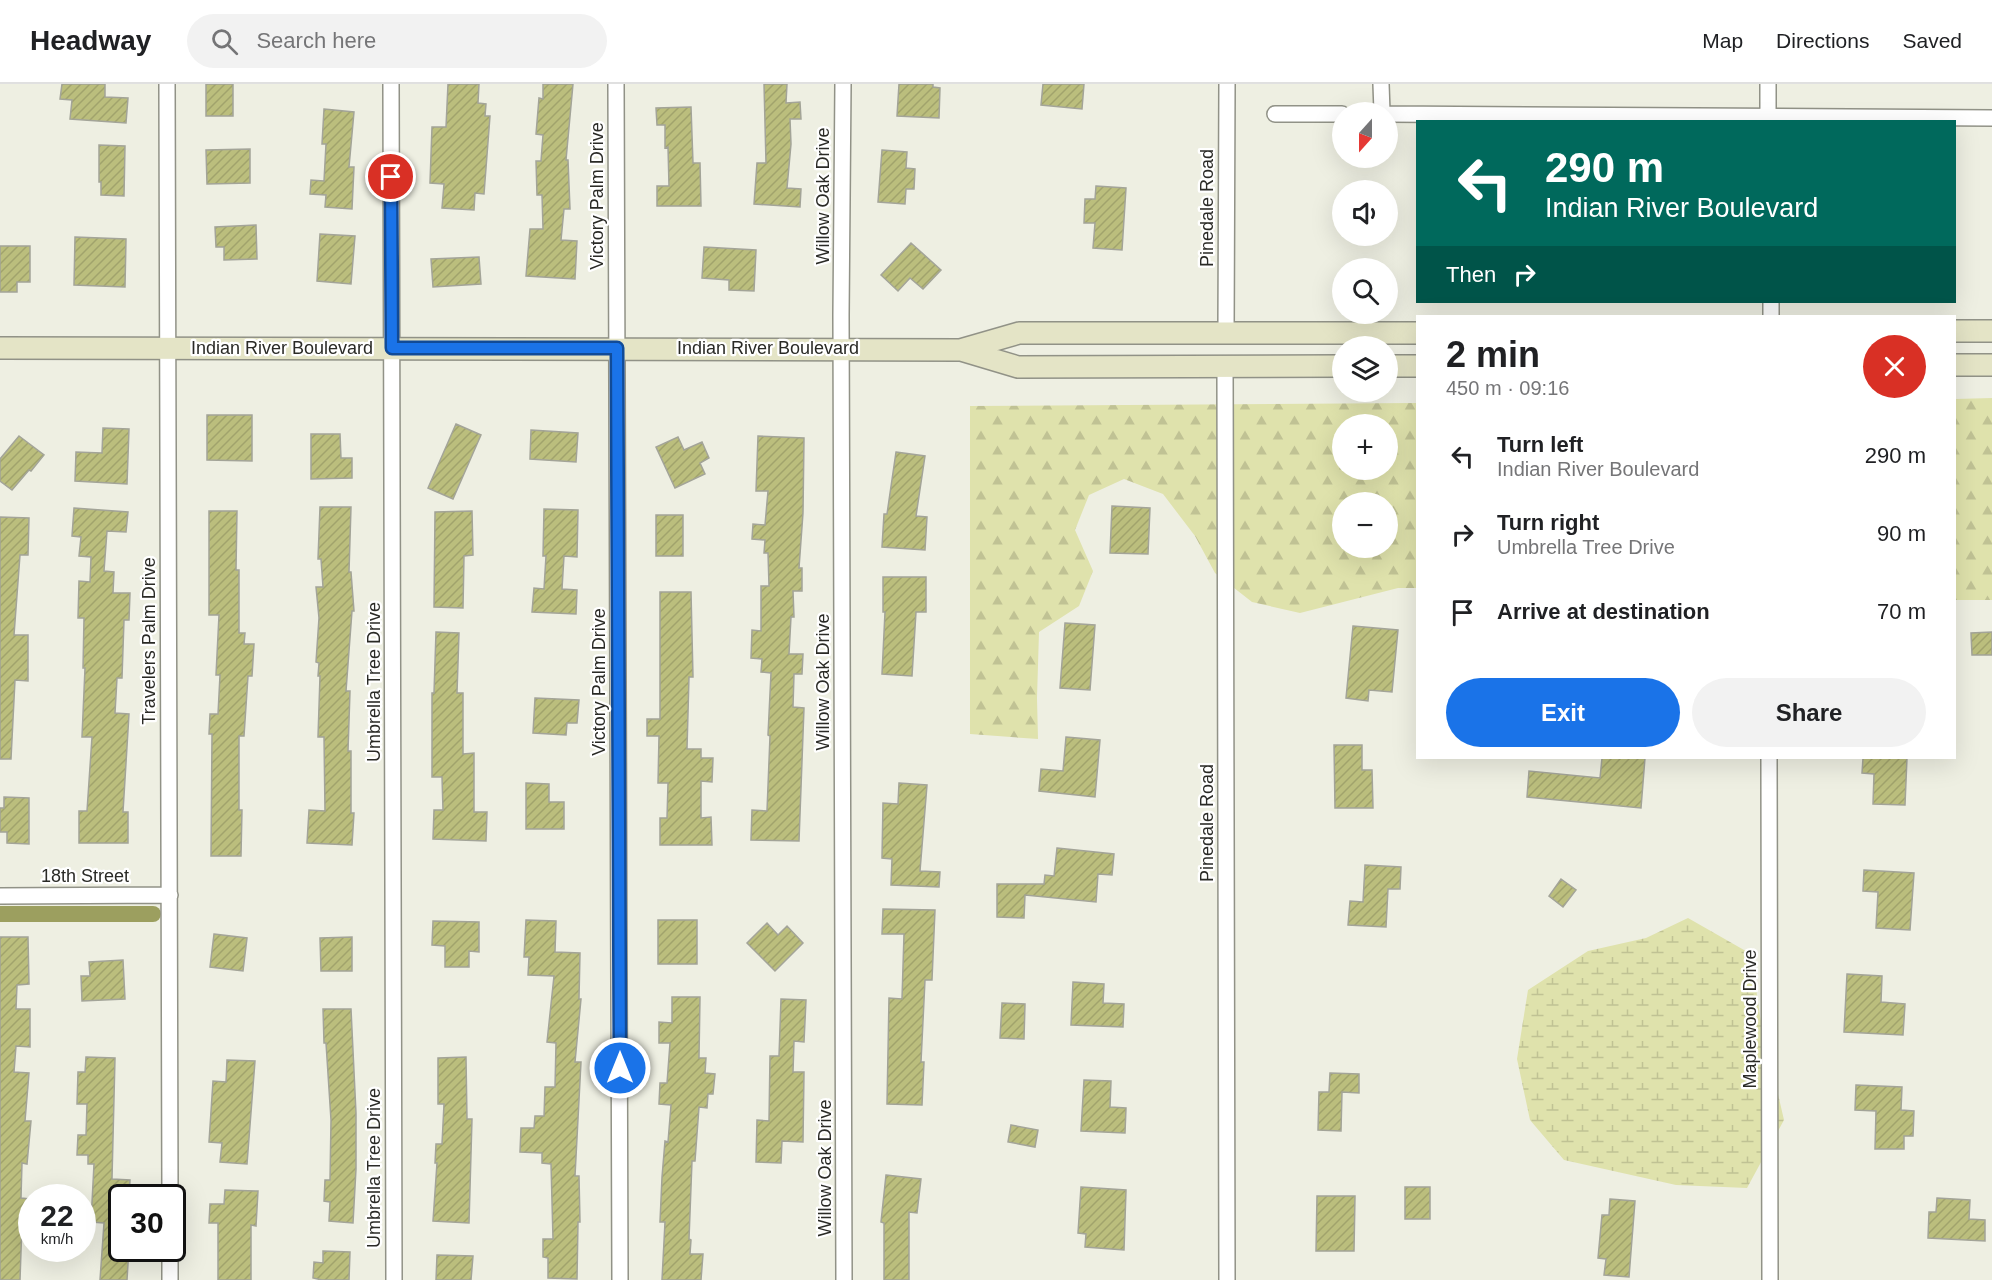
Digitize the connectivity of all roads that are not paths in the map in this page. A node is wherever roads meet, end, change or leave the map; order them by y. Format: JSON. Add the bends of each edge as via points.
{"nodes":[{"id":1,"x":167,"y":84,"type":"edge"},
{"id":2,"x":391,"y":84,"type":"edge"},
{"id":3,"x":616,"y":84,"type":"edge"},
{"id":4,"x":843,"y":84,"type":"edge"},
{"id":5,"x":1227,"y":84,"type":"edge"},
{"id":6,"x":1382,"y":84,"type":"edge"},
{"id":7,"x":1768,"y":84,"type":"edge"},
{"id":8,"x":1382,"y":102,"type":"edge"},
{"id":9,"x":1275,"y":114,"type":"dead end"},
{"id":10,"x":1332,"y":114,"type":"edge"},
{"id":11,"x":1398,"y":114,"type":"edge"},
{"id":12,"x":1992,"y":118,"type":"edge"},
{"id":13,"x":1768,"y":119,"type":"edge"},
{"id":14,"x":1956,"y":331,"type":"edge"},
{"id":15,"x":1992,"y":331,"type":"edge"},
{"id":16,"x":1226,"y":333,"type":"junction"},
{"id":17,"x":1416,"y":333,"type":"edge"},
{"id":18,"x":0,"y":348,"type":"edge"},
{"id":19,"x":167,"y":348,"type":"junction"},
{"id":20,"x":392,"y":348,"type":"junction"},
{"id":21,"x":617,"y":348,"type":"junction"},
{"id":22,"x":842,"y":349,"type":"junction"},
{"id":23,"x":960,"y":350,"type":"junction"},
{"id":24,"x":1956,"y":365,"type":"edge"},
{"id":25,"x":1992,"y":365,"type":"edge"},
{"id":26,"x":1332,"y":366,"type":"edge"},
{"id":27,"x":1398,"y":366,"type":"edge"},
{"id":28,"x":1416,"y":366,"type":"edge"},
{"id":29,"x":1225,"y":367,"type":"junction"},
{"id":30,"x":1769,"y":759,"type":"edge"},
{"id":31,"x":170,"y":896,"type":"junction"},
{"id":32,"x":0,"y":897,"type":"edge"},
{"id":33,"x":170,"y":1184,"type":"edge"},
{"id":34,"x":170,"y":1262,"type":"edge"},
{"id":35,"x":170,"y":1280,"type":"edge"},
{"id":36,"x":394,"y":1280,"type":"edge"},
{"id":37,"x":620,"y":1280,"type":"edge"},
{"id":38,"x":844,"y":1280,"type":"edge"},
{"id":39,"x":1227,"y":1280,"type":"edge"},
{"id":40,"x":1770,"y":1280,"type":"edge"}],
"edges":[{"from":1,"to":19,"type":"street","name":"Travelers Palm Drive"},
{"from":2,"to":20,"type":"street","name":"Umbrella Tree Drive"},
{"from":3,"to":21,"type":"street","name":"Victory Palm Drive"},
{"from":4,"to":22,"type":"street","name":"Willow Oak Drive"},
{"from":5,"to":16,"type":"street","name":"Pinedale Road"},
{"from":6,"to":8,"type":"street"},
{"from":7,"to":13,"type":"street"},
{"from":9,"to":10,"type":"street"},
{"from":11,"to":13,"type":"street"},
{"from":12,"to":13,"type":"street"},
{"from":14,"to":15,"type":"main road"},
{"from":16,"to":17,"type":"main road","name":"Indian River Boulevard"},
{"from":16,"to":23,"type":"main road","name":"Indian River Boulevard","via":[[1019,333]]},
{"from":18,"to":19,"type":"main road","name":"Indian River Boulevard"},
{"from":19,"to":20,"type":"main road","name":"Indian River Boulevard"},
{"from":19,"to":31,"type":"street","name":"Travelers Palm Drive"},
{"from":20,"to":21,"type":"main road","name":"Indian River Boulevard"},
{"from":20,"to":36,"type":"street","name":"Umbrella Tree Drive"},
{"from":21,"to":22,"type":"main road","name":"Indian River Boulevard"},
{"from":21,"to":37,"type":"street","name":"Victory Palm Drive"},
{"from":22,"to":23,"type":"main road","name":"Indian River Boulevard"},
{"from":22,"to":38,"type":"street","name":"Willow Oak Drive"},
{"from":23,"to":29,"type":"main road","name":"Indian River Boulevard","via":[[1018,367]]},
{"from":24,"to":25,"type":"main road"},
{"from":26,"to":29,"type":"main road","name":"Indian River Boulevard"},
{"from":27,"to":28,"type":"main road"},
{"from":29,"to":39,"type":"street","name":"Pinedale Road"},
{"from":30,"to":40,"type":"street","name":"Maplewood Drive"},
{"from":31,"to":32,"type":"street","name":"18th Street"},
{"from":31,"to":33,"type":"street","name":"Travelers Palm Drive"},
{"from":34,"to":35,"type":"street"}]}
